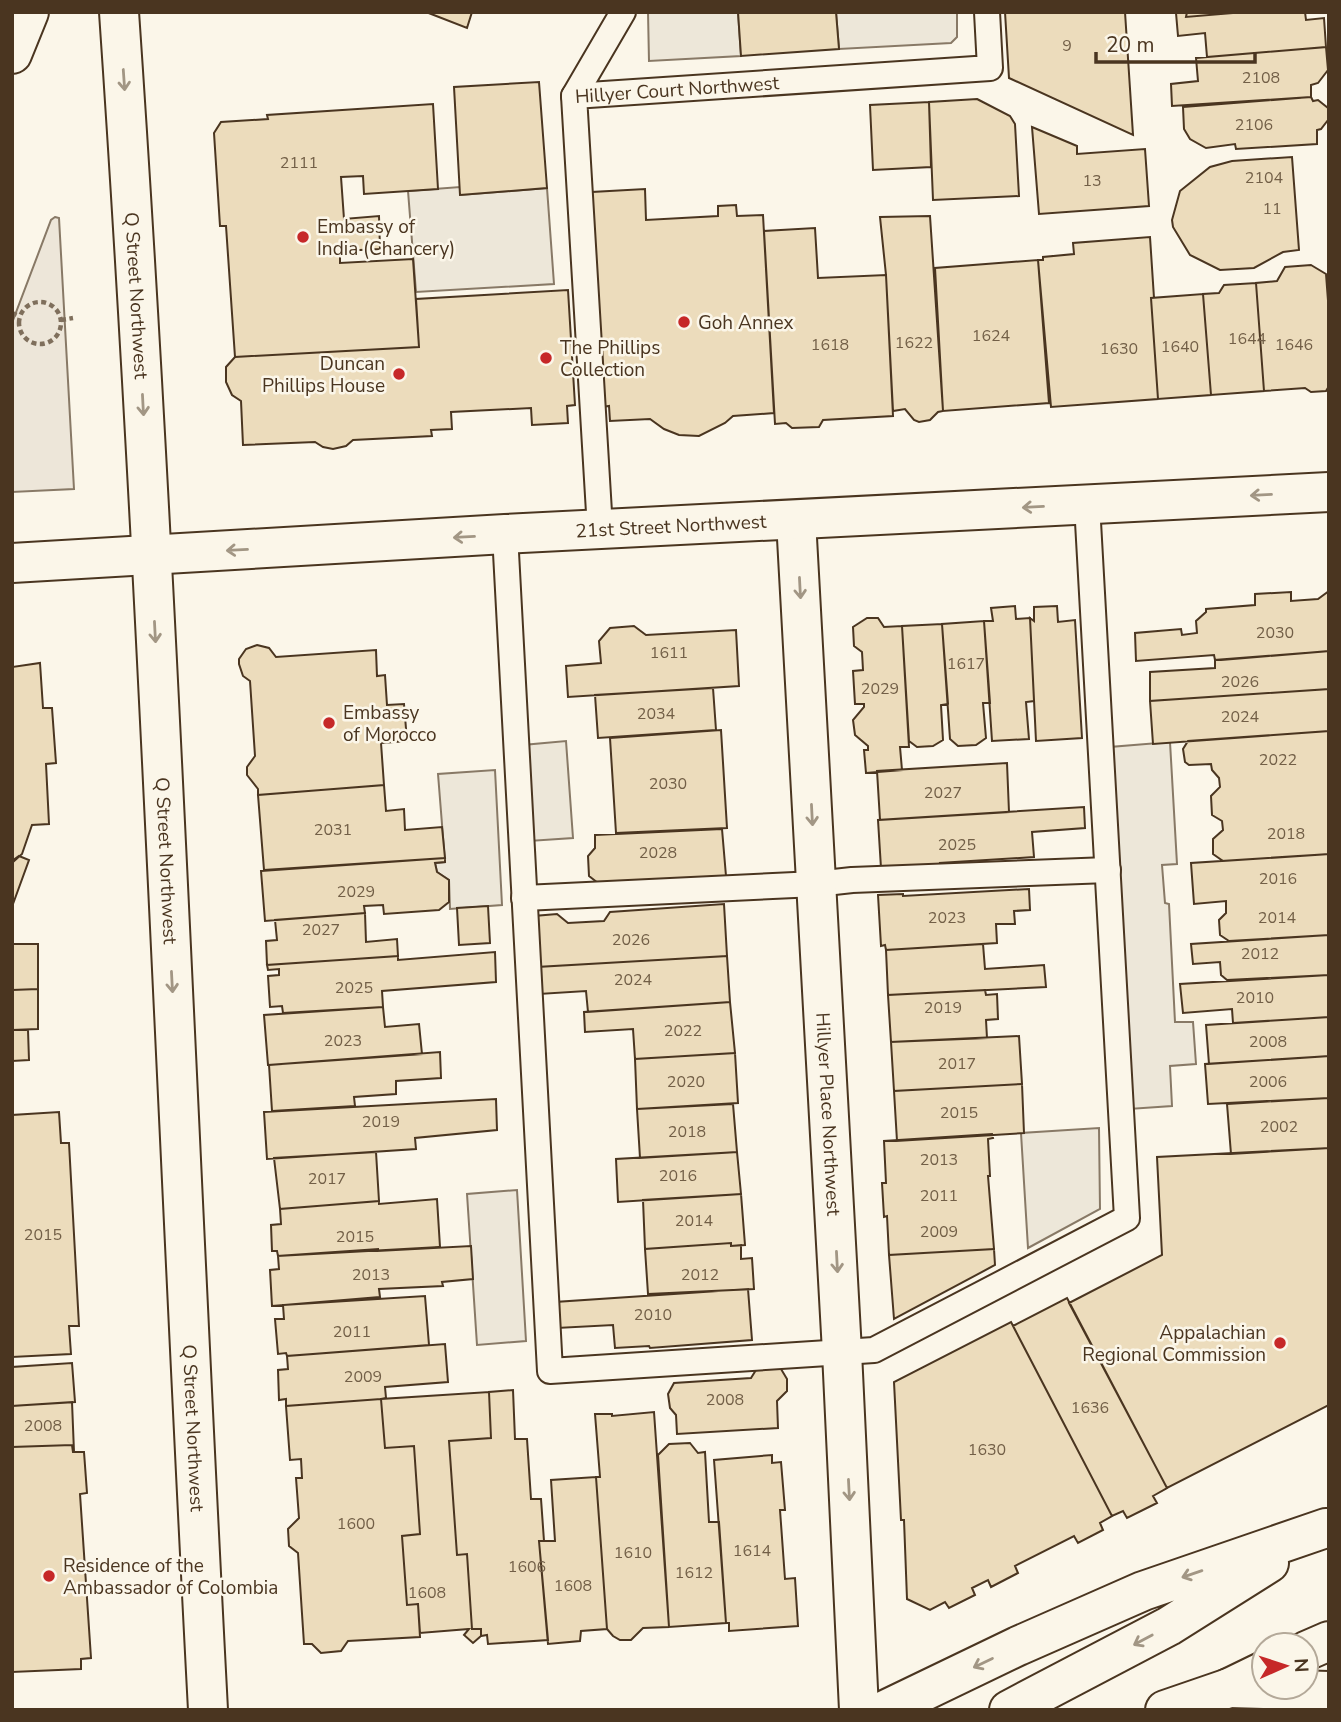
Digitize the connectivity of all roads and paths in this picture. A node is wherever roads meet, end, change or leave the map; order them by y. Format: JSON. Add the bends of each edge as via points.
{"nodes":[{"id":1,"x":29,"y":12,"type":"edge"},
{"id":2,"x":119,"y":12,"type":"edge"},
{"id":3,"x":623,"y":12,"type":"edge"},
{"id":4,"x":988,"y":12,"type":"edge"},
{"id":5,"x":12,"y":54,"type":"edge"},
{"id":6,"x":574,"y":96,"type":"junction"},
{"id":7,"x":12,"y":313,"type":"edge"},
{"id":8,"x":20,"y":316,"type":"junction"},
{"id":9,"x":73,"y":318,"type":"dead end"},
{"id":10,"x":61,"y":320,"type":"junction"},
{"id":11,"x":1329,"y":492,"type":"edge"},
{"id":12,"x":1087,"y":504,"type":"junction"},
{"id":13,"x":796,"y":520,"type":"junction"},
{"id":14,"x":600,"y":529,"type":"junction"},
{"id":15,"x":505,"y":534,"type":"junction"},
{"id":16,"x":151,"y":555,"type":"junction"},
{"id":17,"x":12,"y":563,"type":"edge"},
{"id":18,"x":1108,"y":870,"type":"junction"},
{"id":19,"x":816,"y":884,"type":"junction"},
{"id":20,"x":524,"y":898,"type":"junction"},
{"id":21,"x":842,"y":1352,"type":"junction"},
{"id":22,"x":1328,"y":1527,"type":"edge"},
{"id":23,"x":1250,"y":1680,"type":"edge"},
{"id":24,"x":1329,"y":1691,"type":"edge"},
{"id":25,"x":1219,"y":1699,"type":"edge"},
{"id":26,"x":208,"y":1710,"type":"edge"},
{"id":27,"x":859,"y":1710,"type":"edge"},
{"id":28,"x":885,"y":1710,"type":"edge"},
{"id":29,"x":1009,"y":1710,"type":"edge"},
{"id":30,"x":1165,"y":1710,"type":"edge"}],
"edges":[{"from":1,"to":5,"type":"main road"},
{"from":2,"to":16,"type":"main road","name":"Q Street Northwest","one_way":true},
{"from":3,"to":6,"type":"lane"},
{"from":4,"to":6,"type":"lane","name":"Hillyer Court Northwest","via":[[990,68]]},
{"from":6,"to":14,"type":"lane","name":"Hillyer Court Northwest"},
{"from":7,"to":8,"type":"path"},
{"from":8,"to":10,"type":"path","via":[[36,302],[48,303],[57,309]]},
{"from":8,"to":10,"type":"path","via":[[20,327],[33,343],[54,340]]},
{"from":9,"to":10,"type":"path"},
{"from":11,"to":12,"type":"main road","name":"21st Street Northwest","one_way":true},
{"from":12,"to":13,"type":"main road","name":"21st Street Northwest","one_way":true},
{"from":12,"to":18,"type":"lane"},
{"from":13,"to":14,"type":"main road","name":"21st Street Northwest"},
{"from":13,"to":19,"type":"main road","name":"Hillyer Place Northwest","one_way":true},
{"from":14,"to":15,"type":"main road","name":"21st Street Northwest"},
{"from":15,"to":16,"type":"main road","name":"21st Street Northwest","one_way":true},
{"from":15,"to":20,"type":"lane"},
{"from":16,"to":17,"type":"main road","name":"21st Street Northwest"},
{"from":16,"to":26,"type":"main road","name":"Q Street Northwest","one_way":true},
{"from":18,"to":19,"type":"lane"},
{"from":18,"to":21,"type":"lane","via":[[1127,1218],[874,1350]]},
{"from":19,"to":20,"type":"lane"},
{"from":19,"to":21,"type":"main road","name":"Hillyer Place Northwest","one_way":true},
{"from":20,"to":21,"type":"lane","via":[[550,1371]]},
{"from":21,"to":27,"type":"main road","name":"Hillyer Place Northwest","one_way":true},
{"from":22,"to":28,"type":"main road","one_way":true,"via":[[1143,1591]]},
{"from":22,"to":29,"type":"main road","one_way":true,"via":[[1169,1626]]},
{"from":23,"to":25,"type":"main road"},
{"from":24,"to":25,"type":"main road"},
{"from":25,"to":30,"type":"main road"}]}
